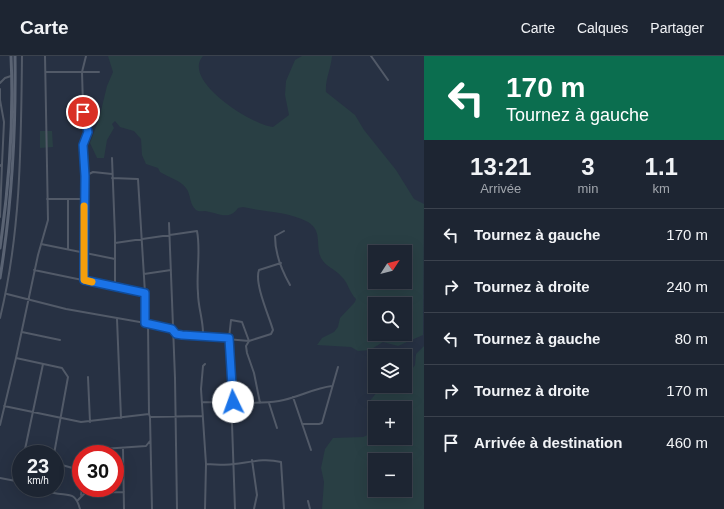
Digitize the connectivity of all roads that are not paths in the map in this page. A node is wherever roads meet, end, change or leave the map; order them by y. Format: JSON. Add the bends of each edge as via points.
{"nodes":[{"id":1,"x":11,"y":56,"type":"edge"},
{"id":2,"x":15,"y":56,"type":"edge"},
{"id":3,"x":22,"y":56,"type":"edge"},
{"id":4,"x":46,"y":56,"type":"edge"},
{"id":5,"x":86,"y":56,"type":"edge"},
{"id":6,"x":370,"y":56,"type":"edge"},
{"id":7,"x":46,"y":72,"type":"junction"},
{"id":8,"x":82,"y":72,"type":"junction"},
{"id":9,"x":99,"y":72,"type":"dead end"},
{"id":10,"x":11,"y":76,"type":"junction"},
{"id":11,"x":388,"y":80,"type":"dead end"},
{"id":12,"x":0,"y":83,"type":"edge"},
{"id":13,"x":0,"y":89,"type":"edge"},
{"id":14,"x":0,"y":100,"type":"edge"},
{"id":15,"x":112,"y":158,"type":"dead end"},
{"id":16,"x":1,"y":165,"type":"edge"},
{"id":17,"x":112,"y":174,"type":"junction"},
{"id":18,"x":85,"y":176,"type":"junction"},
{"id":19,"x":112,"y":178,"type":"junction"},
{"id":20,"x":84,"y":198,"type":"junction"},
{"id":21,"x":47,"y":199,"type":"junction"},
{"id":22,"x":68,"y":200,"type":"junction"},
{"id":23,"x":0,"y":217,"type":"edge"},
{"id":24,"x":169,"y":223,"type":"dead end"},
{"id":25,"x":284,"y":231,"type":"dead end"},
{"id":26,"x":170,"y":233,"type":"junction"},
{"id":27,"x":142,"y":238,"type":"junction"},
{"id":28,"x":115,"y":243,"type":"junction"},
{"id":29,"x":41,"y":244,"type":"junction"},
{"id":30,"x":0,"y":248,"type":"edge"},
{"id":31,"x":68,"y":249,"type":"junction"},
{"id":32,"x":84,"y":252,"type":"junction"},
{"id":33,"x":115,"y":258,"type":"junction"},
{"id":34,"x":280,"y":263,"type":"junction"},
{"id":35,"x":34,"y":270,"type":"junction"},
{"id":36,"x":171,"y":270,"type":"junction"},
{"id":37,"x":144,"y":274,"type":"junction"},
{"id":38,"x":0,"y":278,"type":"edge"},
{"id":39,"x":84,"y":280,"type":"junction"},
{"id":40,"x":290,"y":285,"type":"dead end"},
{"id":41,"x":115,"y":287,"type":"junction"},
{"id":42,"x":145,"y":293,"type":"junction"},
{"id":43,"x":7,"y":294,"type":"junction"},
{"id":44,"x":27,"y":300,"type":"junction"},
{"id":45,"x":0,"y":318,"type":"edge"},
{"id":46,"x":117,"y":319,"type":"junction"},
{"id":47,"x":146,"y":323,"type":"junction"},
{"id":48,"x":172,"y":329,"type":"junction"},
{"id":49,"x":22,"y":332,"type":"junction"},
{"id":50,"x":203,"y":333,"type":"dead end"},
{"id":51,"x":229,"y":338,"type":"junction"},
{"id":52,"x":60,"y":340,"type":"dead end"},
{"id":53,"x":249,"y":341,"type":"junction"},
{"id":54,"x":16,"y":358,"type":"junction"},
{"id":55,"x":43,"y":364,"type":"junction"},
{"id":56,"x":205,"y":364,"type":"dead end"},
{"id":57,"x":338,"y":367,"type":"dead end"},
{"id":58,"x":88,"y":378,"type":"dead end"},
{"id":59,"x":332,"y":386,"type":"junction"},
{"id":60,"x":293,"y":397,"type":"junction"},
{"id":61,"x":202,"y":402,"type":"junction"},
{"id":62,"x":233,"y":402,"type":"junction"},
{"id":63,"x":269,"y":402,"type":"junction"},
{"id":64,"x":260,"y":403,"type":"junction"},
{"id":65,"x":4,"y":406,"type":"junction"},
{"id":66,"x":33,"y":412,"type":"junction"},
{"id":67,"x":150,"y":416,"type":"junction"},
{"id":68,"x":176,"y":416,"type":"junction"},
{"id":69,"x":202,"y":416,"type":"junction"},
{"id":70,"x":61,"y":418,"type":"junction"},
{"id":71,"x":121,"y":418,"type":"junction"},
{"id":72,"x":90,"y":422,"type":"junction"},
{"id":73,"x":302,"y":424,"type":"junction"},
{"id":74,"x":0,"y":425,"type":"edge"},
{"id":75,"x":277,"y":428,"type":"dead end"},
{"id":76,"x":150,"y":441,"type":"junction"},
{"id":77,"x":26,"y":445,"type":"edge"},
{"id":78,"x":56,"y":445,"type":"edge"},
{"id":79,"x":124,"y":449,"type":"edge"},
{"id":80,"x":311,"y":450,"type":"dead end"},
{"id":81,"x":252,"y":460,"type":"junction"},
{"id":82,"x":206,"y":464,"type":"junction"},
{"id":83,"x":234,"y":464,"type":"junction"},
{"id":84,"x":0,"y":478,"type":"edge"},
{"id":85,"x":12,"y":480,"type":"edge"},
{"id":86,"x":64,"y":494,"type":"edge"},
{"id":87,"x":80,"y":497,"type":"edge"},
{"id":88,"x":124,"y":497,"type":"edge"},
{"id":89,"x":78,"y":500,"type":"junction"},
{"id":90,"x":308,"y":501,"type":"dead end"},
{"id":91,"x":80,"y":509,"type":"edge"},
{"id":92,"x":124,"y":509,"type":"edge"},
{"id":93,"x":152,"y":509,"type":"edge"},
{"id":94,"x":178,"y":509,"type":"edge"},
{"id":95,"x":205,"y":509,"type":"edge"},
{"id":96,"x":235,"y":509,"type":"edge"},
{"id":97,"x":254,"y":509,"type":"edge"},
{"id":98,"x":284,"y":509,"type":"edge"},
{"id":99,"x":310,"y":509,"type":"edge"}],
"edges":[{"from":1,"to":10,"type":"main road"},
{"from":2,"to":38,"type":"main road","via":[[14,157]]},
{"from":3,"to":43,"type":"street","via":[[19,195]]},
{"from":4,"to":7,"type":"street"},
{"from":5,"to":8,"type":"street"},
{"from":6,"to":11,"type":"street"},
{"from":7,"to":8,"type":"street"},
{"from":7,"to":21,"type":"street"},
{"from":8,"to":9,"type":"street"},
{"from":8,"to":18,"type":"street","via":[[82,104],[88,132],[83,145]]},
{"from":10,"to":12,"type":"street"},
{"from":10,"to":30,"type":"main road","via":[[7,187]]},
{"from":13,"to":14,"type":"street"},
{"from":14,"to":16,"type":"street","via":[[4,122]]},
{"from":15,"to":17,"type":"street"},
{"from":16,"to":23,"type":"street"},
{"from":17,"to":18,"type":"street","via":[[100,172]]},
{"from":17,"to":19,"type":"street"},
{"from":18,"to":20,"type":"street"},
{"from":19,"to":27,"type":"street","via":[[138,179]]},
{"from":19,"to":28,"type":"street"},
{"from":20,"to":22,"type":"street"},
{"from":20,"to":32,"type":"street"},
{"from":21,"to":22,"type":"street"},
{"from":21,"to":29,"type":"street","via":[[48,220]]},
{"from":22,"to":31,"type":"street"},
{"from":24,"to":26,"type":"street"},
{"from":25,"to":34,"type":"street","via":[[275,236]]},
{"from":26,"to":27,"type":"street"},
{"from":26,"to":36,"type":"street"},
{"from":26,"to":50,"type":"street","via":[[197,231],[198,295],[203,316]]},
{"from":27,"to":28,"type":"street"},
{"from":27,"to":37,"type":"street"},
{"from":28,"to":33,"type":"street"},
{"from":29,"to":31,"type":"street"},
{"from":29,"to":35,"type":"street"},
{"from":31,"to":32,"type":"street"},
{"from":32,"to":33,"type":"street"},
{"from":32,"to":39,"type":"street"},
{"from":33,"to":41,"type":"street"},
{"from":34,"to":40,"type":"street"},
{"from":34,"to":53,"type":"street","via":[[259,270],[258,274],[261,297],[273,330],[270,334]]},
{"from":35,"to":39,"type":"street"},
{"from":35,"to":44,"type":"street"},
{"from":36,"to":37,"type":"street"},
{"from":36,"to":48,"type":"street"},
{"from":37,"to":42,"type":"street"},
{"from":39,"to":41,"type":"street"},
{"from":41,"to":42,"type":"street"},
{"from":42,"to":47,"type":"street"},
{"from":43,"to":44,"type":"street"},
{"from":43,"to":45,"type":"street"},
{"from":44,"to":46,"type":"street"},
{"from":44,"to":49,"type":"street"},
{"from":46,"to":47,"type":"street"},
{"from":46,"to":71,"type":"street"},
{"from":47,"to":48,"type":"street"},
{"from":47,"to":67,"type":"street"},
{"from":48,"to":51,"type":"street","via":[[176,334],[182,335]]},
{"from":48,"to":68,"type":"street"},
{"from":49,"to":52,"type":"street"},
{"from":49,"to":54,"type":"street"},
{"from":51,"to":53,"type":"street"},
{"from":51,"to":53,"type":"street","via":[[230,320],[241,320]]},
{"from":51,"to":62,"type":"street"},
{"from":53,"to":64,"type":"street","via":[[246,346],[247,353]]},
{"from":54,"to":55,"type":"street"},
{"from":54,"to":65,"type":"street"},
{"from":55,"to":66,"type":"street"},
{"from":55,"to":70,"type":"street","via":[[62,368],[68,377]]},
{"from":56,"to":61,"type":"street","via":[[201,388]]},
{"from":57,"to":59,"type":"street"},
{"from":58,"to":72,"type":"street"},
{"from":59,"to":60,"type":"street"},
{"from":59,"to":73,"type":"street","via":[[322,422]]},
{"from":60,"to":63,"type":"street"},
{"from":60,"to":73,"type":"street"},
{"from":61,"to":62,"type":"street"},
{"from":61,"to":69,"type":"street"},
{"from":62,"to":64,"type":"street"},
{"from":62,"to":83,"type":"street"},
{"from":63,"to":64,"type":"street"},
{"from":63,"to":75,"type":"street"},
{"from":65,"to":66,"type":"street"},
{"from":65,"to":74,"type":"street"},
{"from":66,"to":70,"type":"street"},
{"from":66,"to":77,"type":"street"},
{"from":67,"to":68,"type":"street"},
{"from":67,"to":71,"type":"street"},
{"from":67,"to":76,"type":"street"},
{"from":68,"to":69,"type":"street"},
{"from":68,"to":94,"type":"street"},
{"from":69,"to":82,"type":"street"},
{"from":70,"to":72,"type":"street"},
{"from":70,"to":78,"type":"street"},
{"from":71,"to":72,"type":"street"},
{"from":73,"to":80,"type":"street"},
{"from":76,"to":79,"type":"street","via":[[146,446]]},
{"from":76,"to":93,"type":"street"},
{"from":81,"to":83,"type":"street"},
{"from":81,"to":97,"type":"street","via":[[257,495]]},
{"from":81,"to":98,"type":"street","via":[[269,459],[281,462]]},
{"from":82,"to":83,"type":"street"},
{"from":82,"to":95,"type":"street"},
{"from":83,"to":96,"type":"street"},
{"from":84,"to":85,"type":"street"},
{"from":86,"to":89,"type":"street"},
{"from":87,"to":89,"type":"street"},
{"from":88,"to":92,"type":"street"},
{"from":89,"to":91,"type":"street"},
{"from":90,"to":99,"type":"street"}]}
